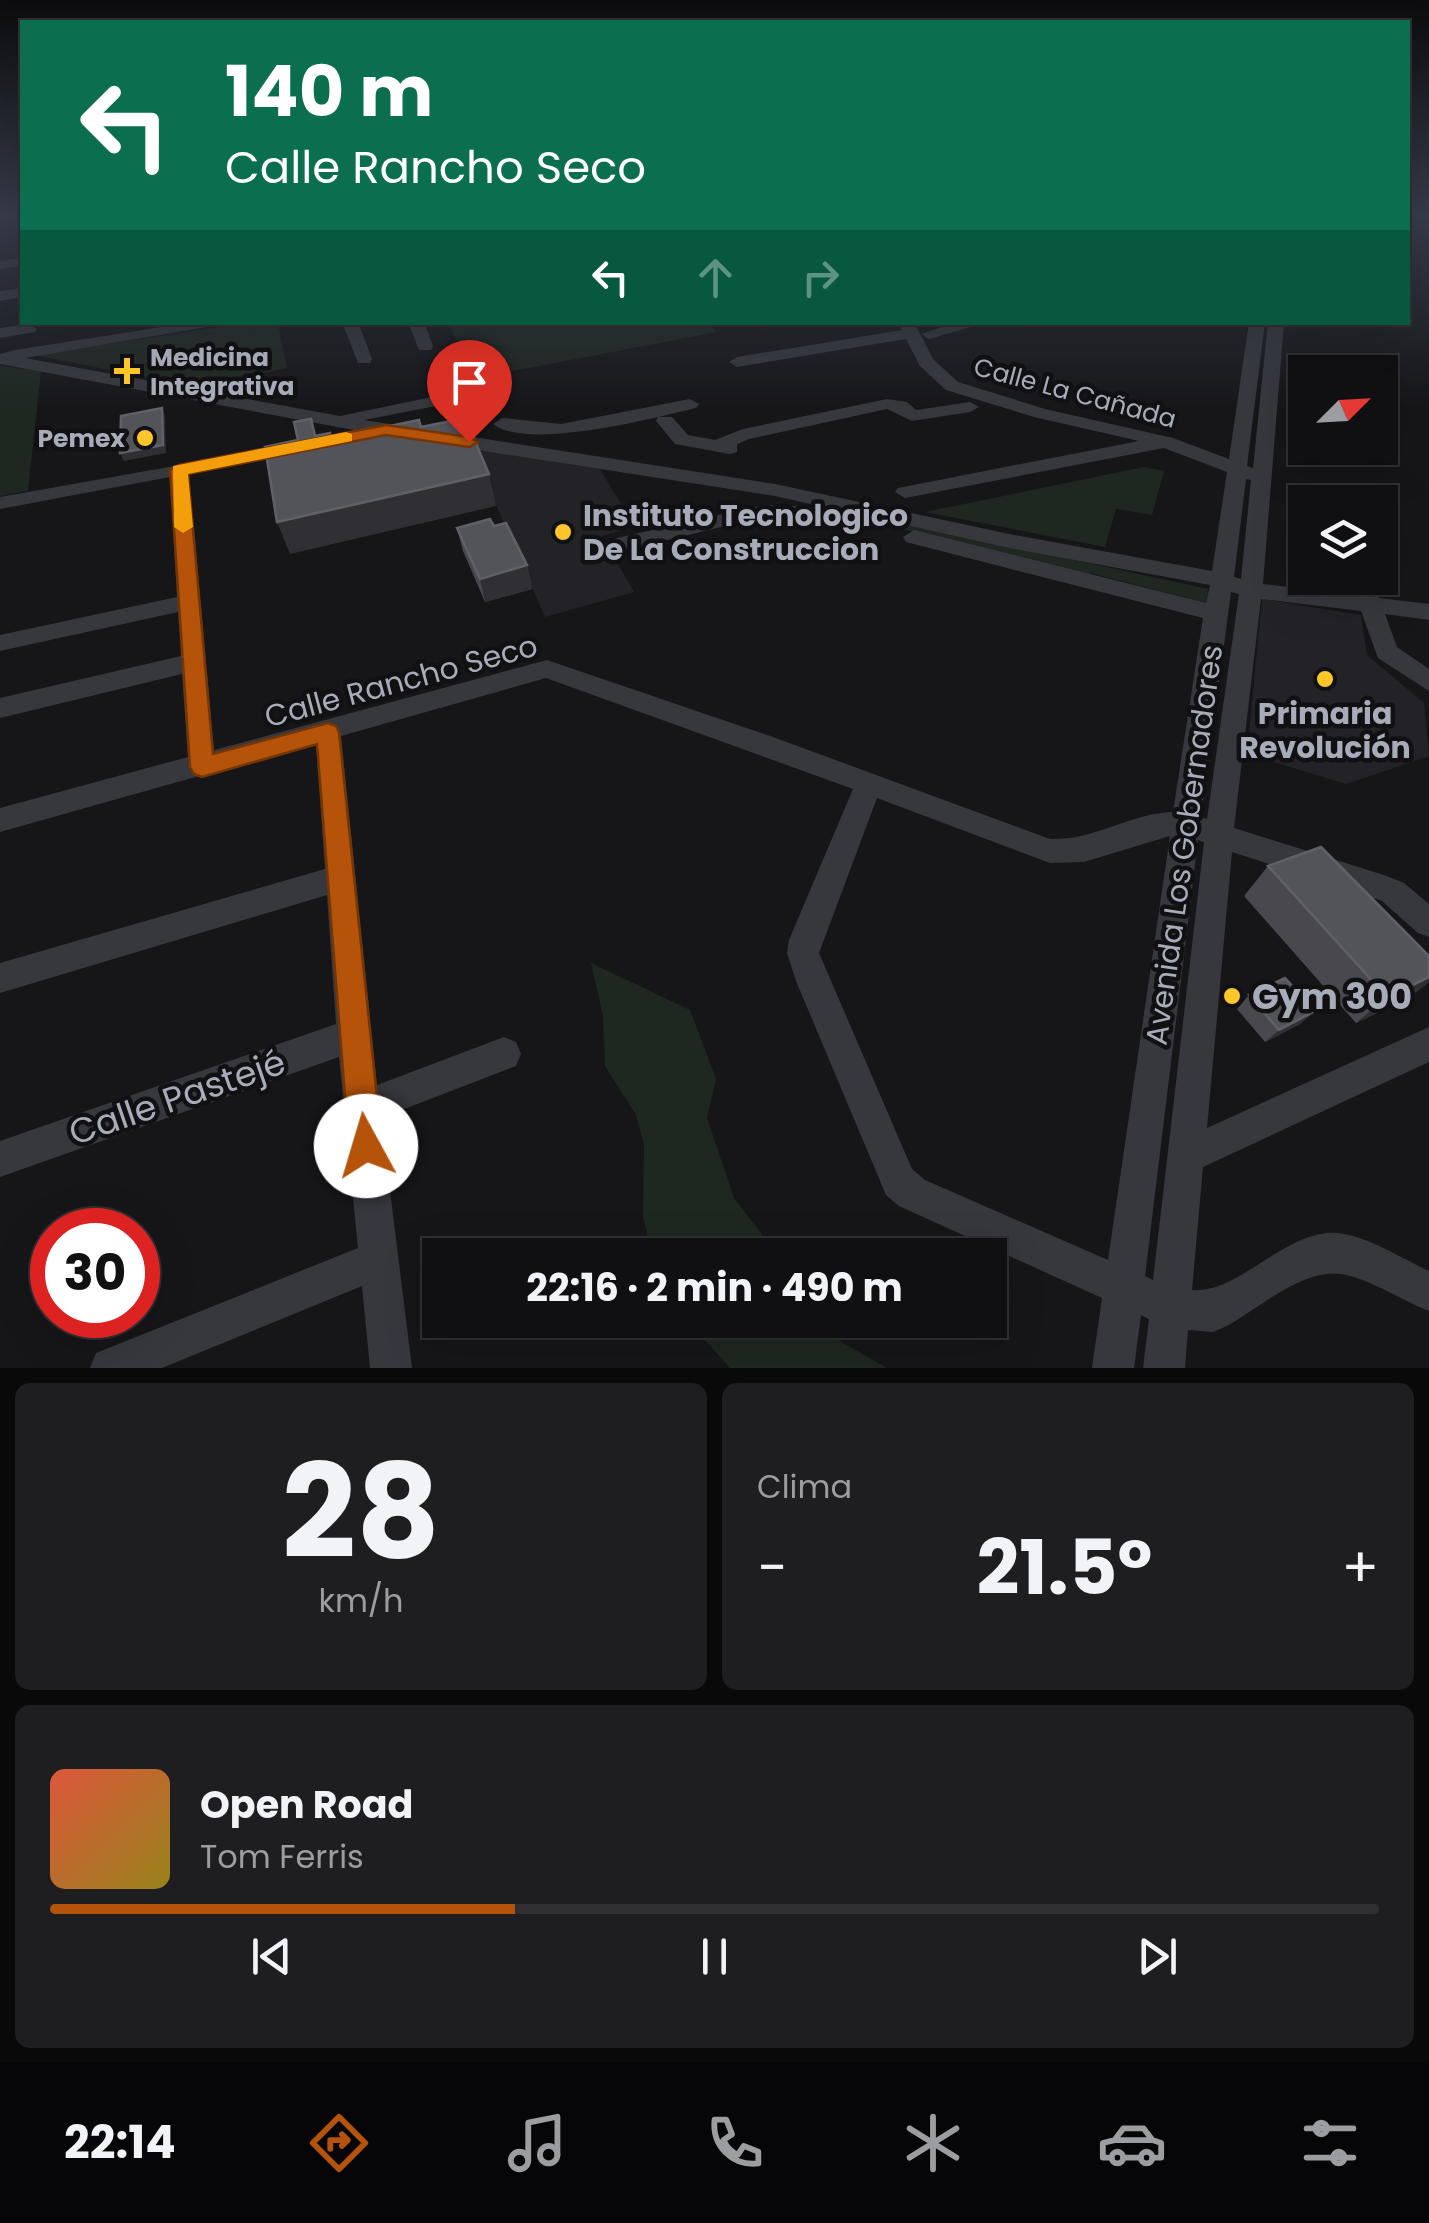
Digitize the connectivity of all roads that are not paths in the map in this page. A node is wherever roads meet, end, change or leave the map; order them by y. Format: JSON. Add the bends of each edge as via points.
{"nodes":[{"id":1,"x":34,"y":325,"type":"edge"},
{"id":2,"x":209,"y":325,"type":"edge"},
{"id":3,"x":351,"y":325,"type":"edge"},
{"id":4,"x":417,"y":325,"type":"edge"},
{"id":5,"x":952,"y":325,"type":"edge"},
{"id":6,"x":1256,"y":325,"type":"edge"},
{"id":7,"x":1276,"y":325,"type":"edge"},
{"id":8,"x":915,"y":329,"type":"edge"},
{"id":9,"x":0,"y":333,"type":"edge"},
{"id":10,"x":425,"y":346,"type":"dead end"},
{"id":11,"x":0,"y":358,"type":"edge"},
{"id":12,"x":364,"y":359,"type":"dead end"},
{"id":13,"x":737,"y":362,"type":"dead end"},
{"id":14,"x":466,"y":395,"type":"dead end"},
{"id":15,"x":690,"y":404,"type":"dead end"},
{"id":16,"x":970,"y":407,"type":"dead end"},
{"id":17,"x":333,"y":421,"type":"junction"},
{"id":18,"x":665,"y":421,"type":"dead end"},
{"id":19,"x":502,"y":424,"type":"dead end"},
{"id":20,"x":386,"y":430,"type":"junction"},
{"id":21,"x":542,"y":430,"type":"junction"},
{"id":22,"x":1166,"y":442,"type":"junction"},
{"id":23,"x":706,"y":444,"type":"junction"},
{"id":24,"x":524,"y":450,"type":"junction"},
{"id":25,"x":1235,"y":468,"type":"junction"},
{"id":26,"x":179,"y":470,"type":"junction"},
{"id":27,"x":683,"y":475,"type":"junction"},
{"id":28,"x":1260,"y":478,"type":"junction"},
{"id":29,"x":905,"y":492,"type":"dead end"},
{"id":30,"x":0,"y":504,"type":"edge"},
{"id":31,"x":617,"y":545,"type":"dead end"},
{"id":32,"x":1215,"y":576,"type":"junction"},
{"id":33,"x":1251,"y":583,"type":"junction"},
{"id":34,"x":1367,"y":596,"type":"junction"},
{"id":35,"x":1429,"y":596,"type":"edge"},
{"id":36,"x":189,"y":602,"type":"junction"},
{"id":37,"x":1429,"y":612,"type":"edge"},
{"id":38,"x":1214,"y":614,"type":"junction"},
{"id":39,"x":0,"y":643,"type":"edge"},
{"id":40,"x":194,"y":662,"type":"junction"},
{"id":41,"x":1429,"y":682,"type":"edge"},
{"id":42,"x":0,"y":708,"type":"edge"},
{"id":43,"x":328,"y":732,"type":"junction"},
{"id":44,"x":202,"y":767,"type":"junction"},
{"id":45,"x":868,"y":786,"type":"junction"},
{"id":46,"x":0,"y":820,"type":"edge"},
{"id":47,"x":1184,"y":824,"type":"junction"},
{"id":48,"x":1219,"y":837,"type":"junction"},
{"id":49,"x":342,"y":877,"type":"junction"},
{"id":50,"x":1429,"y":922,"type":"edge"},
{"id":51,"x":0,"y":978,"type":"edge"},
{"id":52,"x":354,"y":1036,"type":"junction"},
{"id":53,"x":1429,"y":1044,"type":"edge"},
{"id":54,"x":504,"y":1054,"type":"dead end"},
{"id":55,"x":362,"y":1108,"type":"junction"},
{"id":56,"x":1185,"y":1158,"type":"junction"},
{"id":57,"x":0,"y":1159,"type":"edge"},
{"id":58,"x":377,"y":1260,"type":"junction"},
{"id":59,"x":1125,"y":1286,"type":"junction"},
{"id":60,"x":1429,"y":1291,"type":"edge"},
{"id":61,"x":1171,"y":1308,"type":"junction"},
{"id":62,"x":111,"y":1368,"type":"edge"},
{"id":63,"x":392,"y":1368,"type":"edge"},
{"id":64,"x":1114,"y":1368,"type":"edge"},
{"id":65,"x":1164,"y":1368,"type":"edge"}],
"edges":[{"from":1,"to":9,"type":"street"},
{"from":2,"to":11,"type":"street"},
{"from":3,"to":12,"type":"street"},
{"from":4,"to":10,"type":"street"},
{"from":5,"to":8,"type":"street"},
{"from":6,"to":25,"type":"street","name":"Avenida Los Gobernadores"},
{"from":7,"to":28,"type":"street","name":"Avenida Los Gobernadores"},
{"from":8,"to":13,"type":"street"},
{"from":8,"to":22,"type":"street","name":"Calle La Cañada","via":[[938,376],[974,396]]},
{"from":11,"to":17,"type":"street"},
{"from":14,"to":17,"type":"street"},
{"from":15,"to":21,"type":"street"},
{"from":16,"to":23,"type":"street","via":[[757,446]]},
{"from":17,"to":20,"type":"street"},
{"from":18,"to":23,"type":"street","via":[[676,436]]},
{"from":19,"to":21,"type":"street"},
{"from":20,"to":24,"type":"street"},
{"from":20,"to":26,"type":"street"},
{"from":21,"to":24,"type":"street"},
{"from":22,"to":25,"type":"street","name":"Calle La Cañada"},
{"from":22,"to":29,"type":"street"},
{"from":23,"to":27,"type":"street"},
{"from":24,"to":27,"type":"street"},
{"from":25,"to":28,"type":"street","name":"Calle La Cañada"},
{"from":25,"to":32,"type":"street","name":"Avenida Los Gobernadores"},
{"from":26,"to":30,"type":"street"},
{"from":26,"to":36,"type":"street"},
{"from":27,"to":32,"type":"street"},
{"from":28,"to":33,"type":"street","name":"Avenida Los Gobernadores"},
{"from":31,"to":38,"type":"street","via":[[763,511],[807,511]]},
{"from":32,"to":33,"type":"street"},
{"from":32,"to":38,"type":"street","name":"Avenida Los Gobernadores"},
{"from":33,"to":34,"type":"street"},
{"from":33,"to":48,"type":"street","name":"Avenida Los Gobernadores"},
{"from":34,"to":35,"type":"street"},
{"from":34,"to":37,"type":"street"},
{"from":34,"to":41,"type":"street","via":[[1387,652]]},
{"from":36,"to":39,"type":"street"},
{"from":36,"to":40,"type":"street"},
{"from":38,"to":47,"type":"street","name":"Avenida Los Gobernadores","via":[[1208,692]]},
{"from":40,"to":42,"type":"street"},
{"from":40,"to":44,"type":"street"},
{"from":43,"to":44,"type":"street","name":"Calle Rancho Seco"},
{"from":43,"to":45,"type":"street","name":"Calle Rancho Seco","via":[[547,669]]},
{"from":43,"to":49,"type":"street"},
{"from":44,"to":46,"type":"street","name":"Calle Rancho Seco"},
{"from":45,"to":47,"type":"street","name":"Calle Rancho Seco","via":[[1050,851],[1078,852],[1158,824]]},
{"from":45,"to":59,"type":"street","via":[[804,954],[888,1164],[912,1193]]},
{"from":47,"to":48,"type":"street"},
{"from":47,"to":59,"type":"street","name":"Avenida Los Gobernadores"},
{"from":48,"to":50,"type":"street","via":[[1376,885]]},
{"from":48,"to":56,"type":"street","name":"Avenida Los Gobernadores"},
{"from":49,"to":51,"type":"street"},
{"from":49,"to":52,"type":"street"},
{"from":52,"to":55,"type":"street"},
{"from":52,"to":57,"type":"street","name":"Calle Pastejé"},
{"from":53,"to":56,"type":"street"},
{"from":54,"to":55,"type":"street"},
{"from":55,"to":58,"type":"street"},
{"from":56,"to":61,"type":"street","name":"Avenida Los Gobernadores"},
{"from":58,"to":62,"type":"street"},
{"from":58,"to":63,"type":"street"},
{"from":59,"to":61,"type":"street"},
{"from":59,"to":64,"type":"street","name":"Avenida Los Gobernadores"},
{"from":60,"to":61,"type":"street","via":[[1328,1252],[1213,1312]]},
{"from":61,"to":65,"type":"street","name":"Avenida Los Gobernadores"}]}
